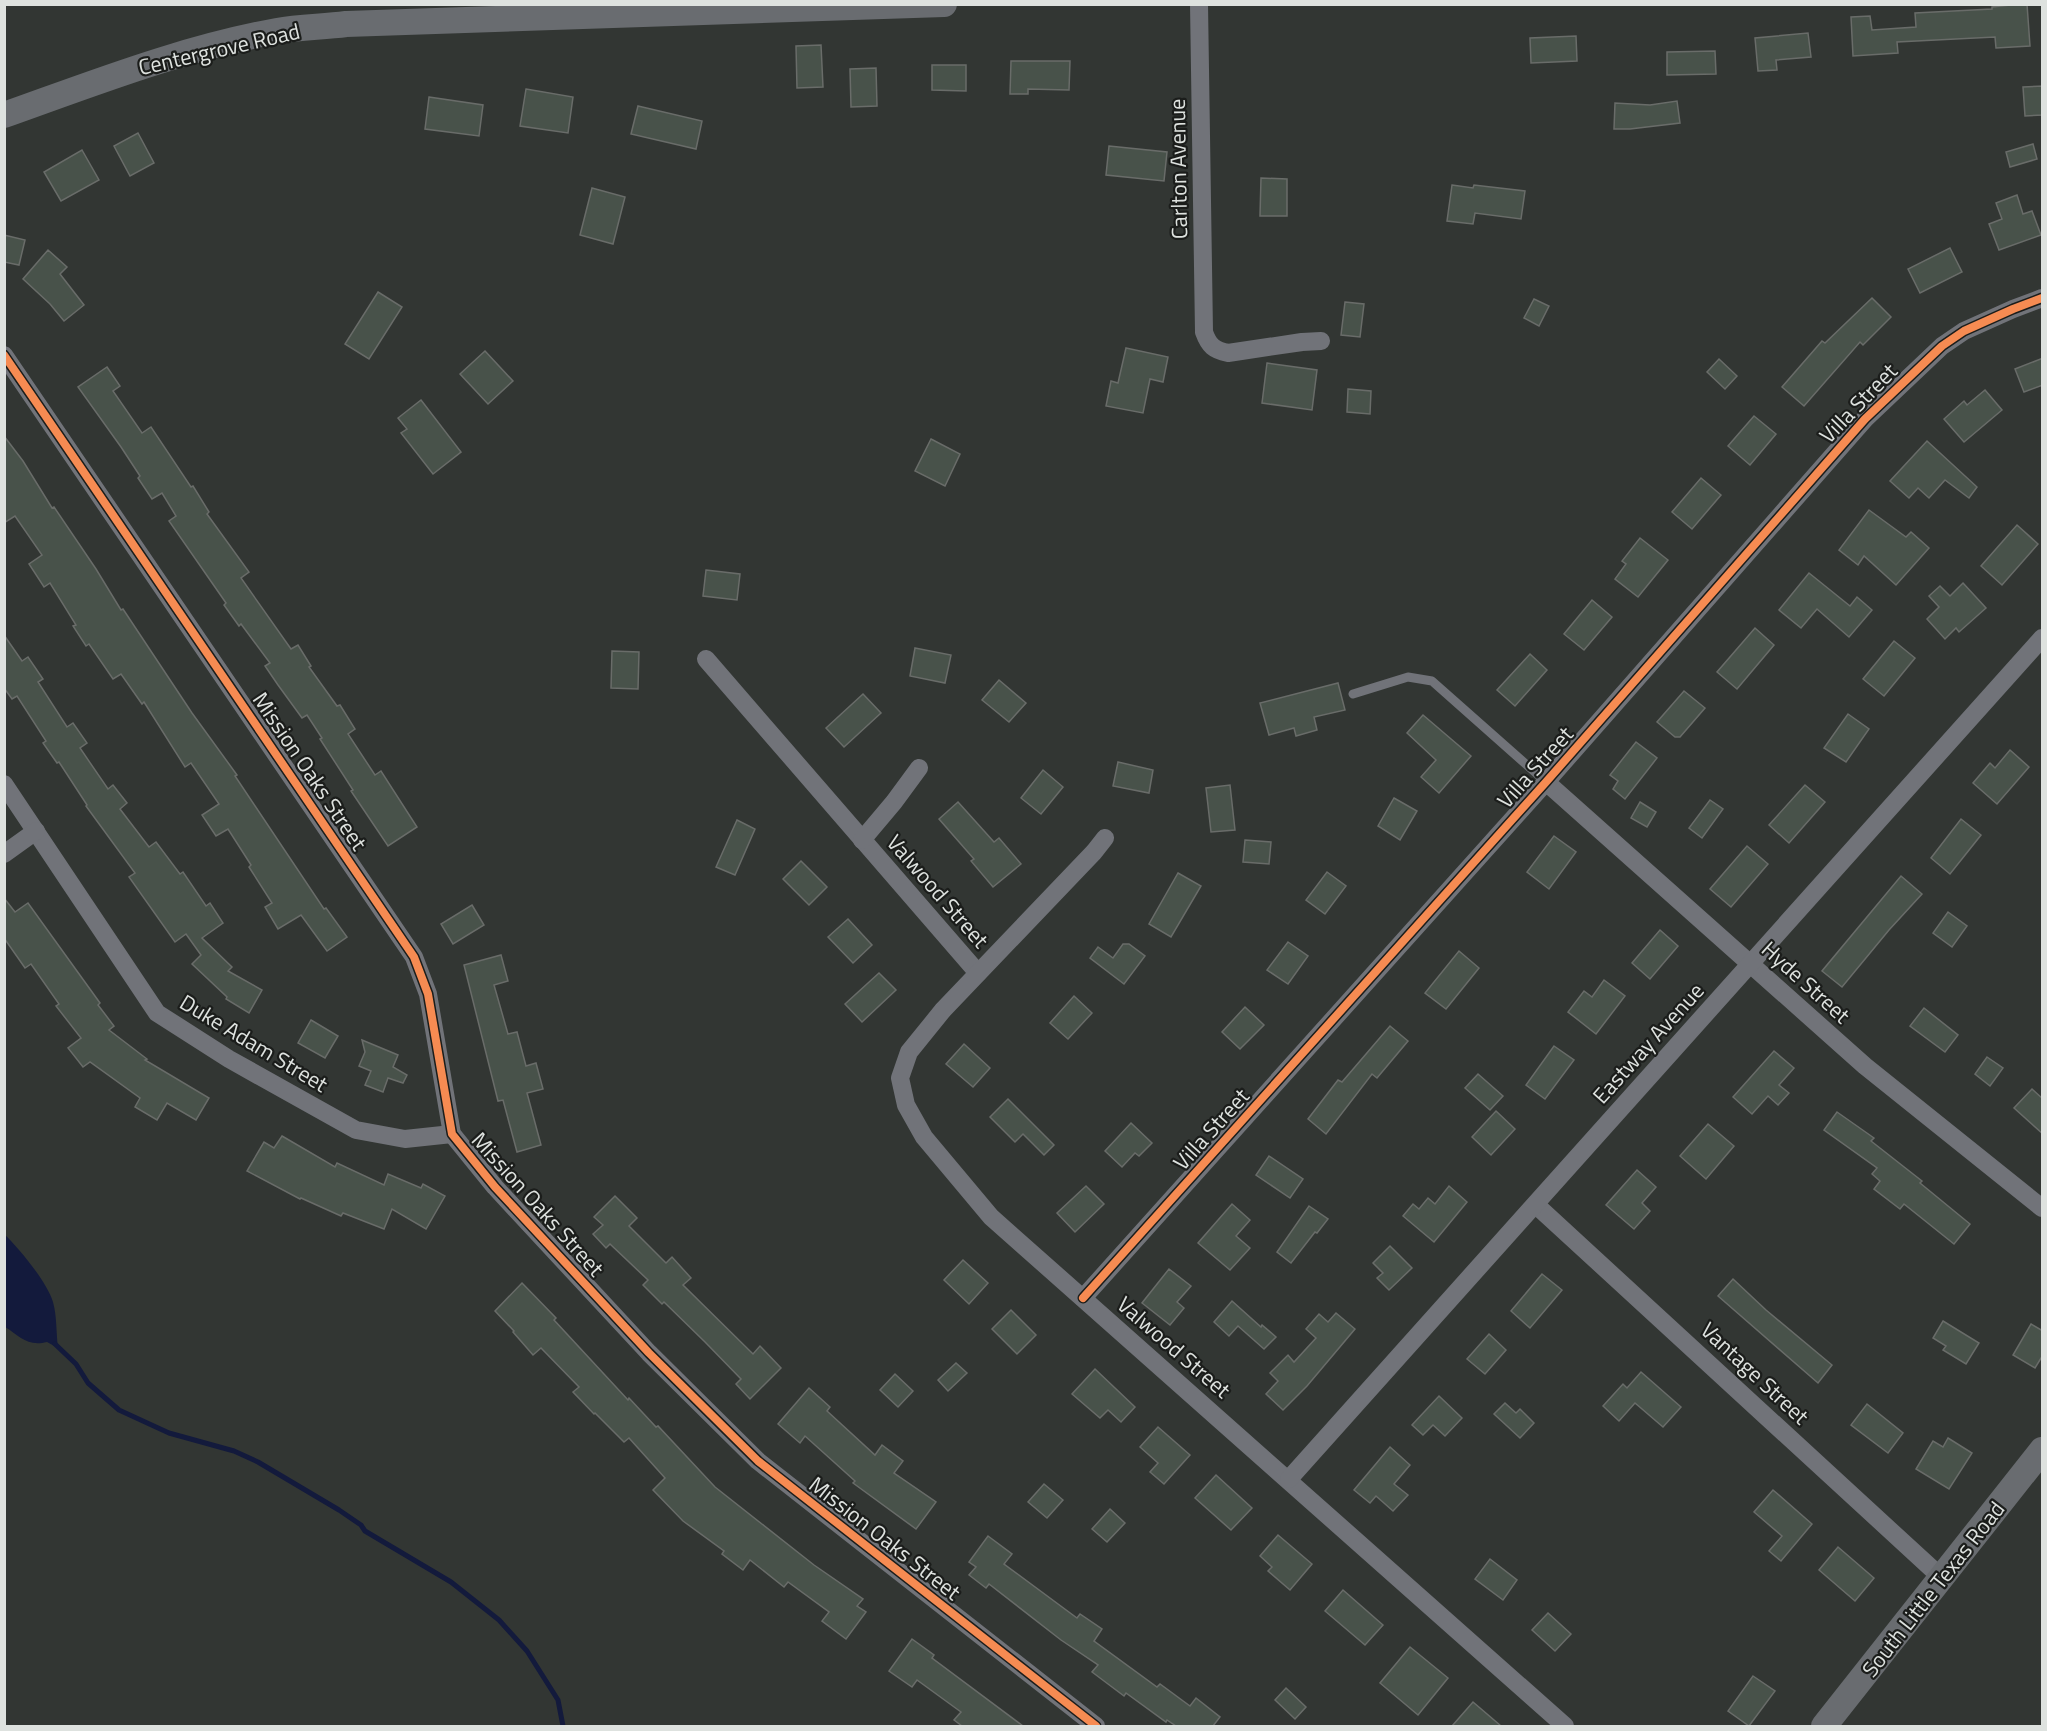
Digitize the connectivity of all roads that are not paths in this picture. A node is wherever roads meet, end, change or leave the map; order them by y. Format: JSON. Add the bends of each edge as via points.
{"nodes":[{"id":1,"x":944,"y":4,"type":"edge"},
{"id":2,"x":1199,"y":4,"type":"edge"},
{"id":3,"x":771,"y":7,"type":"edge"},
{"id":4,"x":4,"y":115,"type":"edge"},
{"id":5,"x":2043,"y":298,"type":"edge"},
{"id":6,"x":1321,"y":341,"type":"dead end"},
{"id":7,"x":4,"y":355,"type":"edge"},
{"id":8,"x":2043,"y":638,"type":"edge"},
{"id":9,"x":706,"y":659,"type":"dead end"},
{"id":10,"x":1353,"y":694,"type":"dead end"},
{"id":11,"x":919,"y":768,"type":"dead end"},
{"id":12,"x":1546,"y":782,"type":"junction"},
{"id":13,"x":4,"y":784,"type":"edge"},
{"id":14,"x":36,"y":831,"type":"junction"},
{"id":15,"x":1106,"y":838,"type":"dead end"},
{"id":16,"x":862,"y":840,"type":"junction"},
{"id":17,"x":4,"y":854,"type":"edge"},
{"id":18,"x":1751,"y":964,"type":"junction"},
{"id":19,"x":978,"y":973,"type":"junction"},
{"id":20,"x":452,"y":1134,"type":"junction"},
{"id":21,"x":1536,"y":1205,"type":"junction"},
{"id":22,"x":2043,"y":1208,"type":"edge"},
{"id":23,"x":1083,"y":1298,"type":"junction"},
{"id":24,"x":2043,"y":1450,"type":"edge"},
{"id":25,"x":1288,"y":1479,"type":"junction"},
{"id":26,"x":1942,"y":1578,"type":"junction"},
{"id":27,"x":1096,"y":1726,"type":"edge"},
{"id":28,"x":1565,"y":1726,"type":"edge"},
{"id":29,"x":1824,"y":1726,"type":"edge"}],
"edges":[{"from":1,"to":3,"type":"street","name":"Centergrove Road"},
{"from":2,"to":6,"type":"street","name":"Carlton Avenue","via":[[1204,332],[1208,345],[1228,353]]},
{"from":3,"to":4,"type":"street","name":"Centergrove Road","via":[[439,17],[278,31],[197,50]]},
{"from":5,"to":12,"type":"street","name":"Villa Street","via":[[1964,332],[1918,367],[1865,419]]},
{"from":7,"to":20,"type":"street","name":"Mission Oaks Street","via":[[414,957],[428,994]]},
{"from":8,"to":18,"type":"street","name":"Eastway Avenue"},
{"from":9,"to":16,"type":"street","name":"Valwood Street"},
{"from":10,"to":12,"type":"lane","via":[[1408,677],[1432,681]]},
{"from":11,"to":16,"type":"street"},
{"from":12,"to":18,"type":"street","name":"Hyde Street"},
{"from":12,"to":23,"type":"street","name":"Villa Street"},
{"from":13,"to":14,"type":"street","name":"Duke Adam Street"},
{"from":14,"to":17,"type":"street"},
{"from":14,"to":20,"type":"street","name":"Duke Adam Street","via":[[157,1013],[229,1059],[356,1130],[405,1139]]},
{"from":15,"to":19,"type":"street"},
{"from":16,"to":19,"type":"street","name":"Valwood Street"},
{"from":18,"to":21,"type":"street","name":"Eastway Avenue"},
{"from":18,"to":22,"type":"street","name":"Hyde Street","via":[[1881,1080]]},
{"from":19,"to":23,"type":"street","name":"Valwood Street","via":[[909,1052],[900,1078],[906,1105],[924,1137],[991,1217]]},
{"from":20,"to":27,"type":"street","name":"Mission Oaks Street","via":[[511,1205],[649,1353],[758,1461]]},
{"from":21,"to":25,"type":"street","name":"Eastway Avenue"},
{"from":21,"to":26,"type":"street","name":"Vantage Street"},
{"from":23,"to":25,"type":"street","name":"Valwood Street"},
{"from":24,"to":26,"type":"street","name":"South Little Texas Road"},
{"from":25,"to":28,"type":"street","name":"Valwood Street"},
{"from":26,"to":29,"type":"street","name":"South Little Texas Road"}]}
